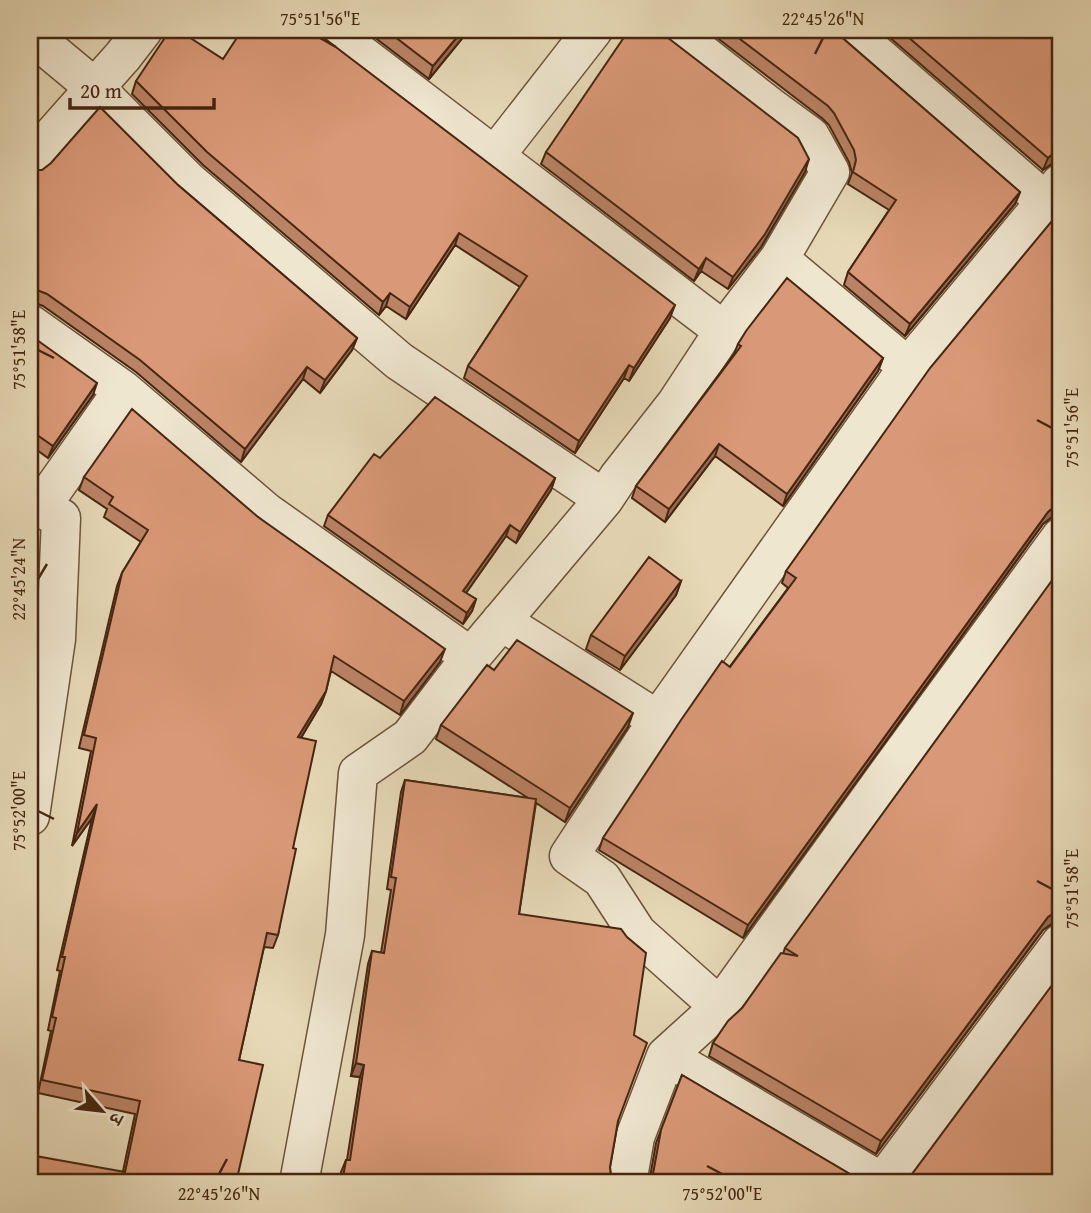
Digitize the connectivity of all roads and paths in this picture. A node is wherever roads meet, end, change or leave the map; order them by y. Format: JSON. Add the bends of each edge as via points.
{"nodes":[{"id":1,"x":143,"y":30,"type":"edge"},
{"id":2,"x":329,"y":30,"type":"edge"},
{"id":3,"x":593,"y":30,"type":"edge"},
{"id":4,"x":671,"y":30,"type":"edge"},
{"id":5,"x":848,"y":30,"type":"edge"},
{"id":6,"x":30,"y":34,"type":"edge"},
{"id":7,"x":95,"y":88,"type":"junction"},
{"id":8,"x":494,"y":157,"type":"junction"},
{"id":9,"x":30,"y":161,"type":"edge"},
{"id":10,"x":1053,"y":192,"type":"edge"},
{"id":11,"x":779,"y":260,"type":"junction"},
{"id":12,"x":30,"y":324,"type":"edge"},
{"id":13,"x":724,"y":331,"type":"junction"},
{"id":14,"x":908,"y":367,"type":"junction"},
{"id":15,"x":123,"y":390,"type":"junction"},
{"id":16,"x":604,"y":499,"type":"junction"},
{"id":17,"x":35,"y":505,"type":"edge"},
{"id":18,"x":1061,"y":537,"type":"edge"},
{"id":19,"x":501,"y":621,"type":"junction"},
{"id":20,"x":471,"y":657,"type":"junction"},
{"id":21,"x":658,"y":720,"type":"junction"},
{"id":22,"x":30,"y":816,"type":"edge"},
{"id":23,"x":1061,"y":943,"type":"edge"},
{"id":24,"x":720,"y":1007,"type":"junction"},
{"id":25,"x":666,"y":1056,"type":"junction"},
{"id":26,"x":299,"y":1183,"type":"edge"},
{"id":27,"x":627,"y":1183,"type":"edge"},
{"id":28,"x":883,"y":1183,"type":"edge"}],
"edges":[{"from":1,"to":7,"type":"street"},
{"from":2,"to":8,"type":"street"},
{"from":3,"to":8,"type":"street"},
{"from":4,"to":11,"type":"street","via":[[810,136],[830,172]]},
{"from":5,"to":10,"type":"street"},
{"from":6,"to":7,"type":"street"},
{"from":7,"to":9,"type":"street"},
{"from":7,"to":16,"type":"street","via":[[188,181],[399,361]]},
{"from":8,"to":13,"type":"street"},
{"from":10,"to":14,"type":"street"},
{"from":11,"to":13,"type":"street"},
{"from":11,"to":14,"type":"street"},
{"from":12,"to":15,"type":"street"},
{"from":13,"to":16,"type":"street"},
{"from":14,"to":21,"type":"street"},
{"from":15,"to":17,"type":"street"},
{"from":15,"to":20,"type":"street","via":[[266,512]]},
{"from":16,"to":19,"type":"street"},
{"from":17,"to":22,"type":"street","via":[[61,518],[56,639]]},
{"from":18,"to":24,"type":"street"},
{"from":19,"to":20,"type":"street"},
{"from":19,"to":21,"type":"street"},
{"from":20,"to":26,"type":"street","via":[[410,737],[358,773],[345,935]]},
{"from":21,"to":24,"type":"street","via":[[569,856],[602,879],[637,933]]},
{"from":23,"to":28,"type":"street"},
{"from":24,"to":25,"type":"street"},
{"from":25,"to":27,"type":"street","via":[[635,1137]]},
{"from":25,"to":28,"type":"street"}]}
